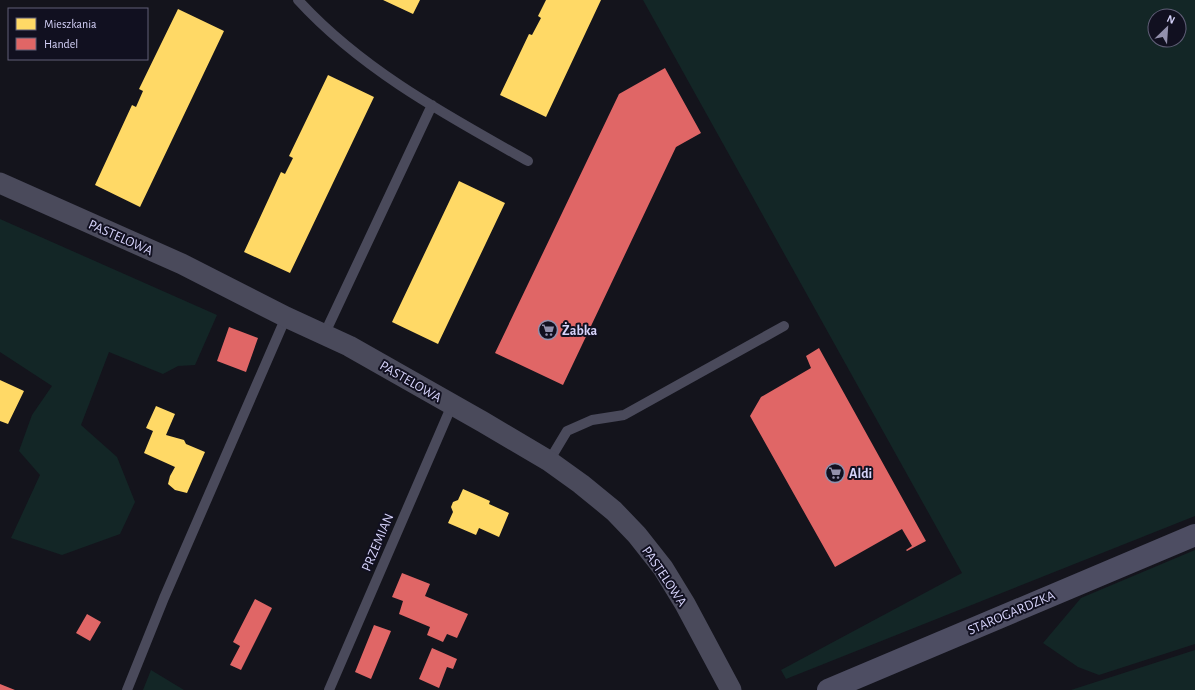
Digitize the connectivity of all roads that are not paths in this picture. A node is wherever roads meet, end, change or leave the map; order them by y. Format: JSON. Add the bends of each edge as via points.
{"nodes":[{"id":1,"x":298,"y":0,"type":"edge"},
{"id":2,"x":432,"y":105,"type":"junction"},
{"id":3,"x":528,"y":161,"type":"dead end"},
{"id":4,"x":0,"y":183,"type":"edge"},
{"id":5,"x":286,"y":317,"type":"junction"},
{"id":6,"x":784,"y":326,"type":"dead end"},
{"id":7,"x":324,"y":335,"type":"junction"},
{"id":8,"x":452,"y":405,"type":"junction"},
{"id":9,"x":549,"y":461,"type":"junction"},
{"id":10,"x":1195,"y":535,"type":"edge"},
{"id":11,"x":127,"y":690,"type":"edge"},
{"id":12,"x":329,"y":690,"type":"edge"},
{"id":13,"x":731,"y":690,"type":"edge"},
{"id":14,"x":828,"y":690,"type":"edge"}],
"edges":[{"from":1,"to":2,"type":"lane","via":[[353,53]]},
{"from":2,"to":3,"type":"lane"},
{"from":2,"to":7,"type":"lane"},
{"from":4,"to":5,"type":"street","name":"PASTELOWA","via":[[182,264]]},
{"from":5,"to":7,"type":"street","name":"PASTELOWA"},
{"from":5,"to":11,"type":"lane","via":[[164,598]]},
{"from":6,"to":9,"type":"lane","via":[[624,415],[592,420],[567,431]]},
{"from":7,"to":8,"type":"street","name":"PASTELOWA","via":[[349,346]]},
{"from":8,"to":9,"type":"street","name":"PASTELOWA"},
{"from":8,"to":12,"type":"lane","name":"PRZEMIAN"},
{"from":9,"to":13,"type":"street","name":"PASTELOWA","via":[[614,511],[637,535],[663,568],[685,604]]},
{"from":10,"to":14,"type":"main road","name":"STAROGARDZKA"}]}
